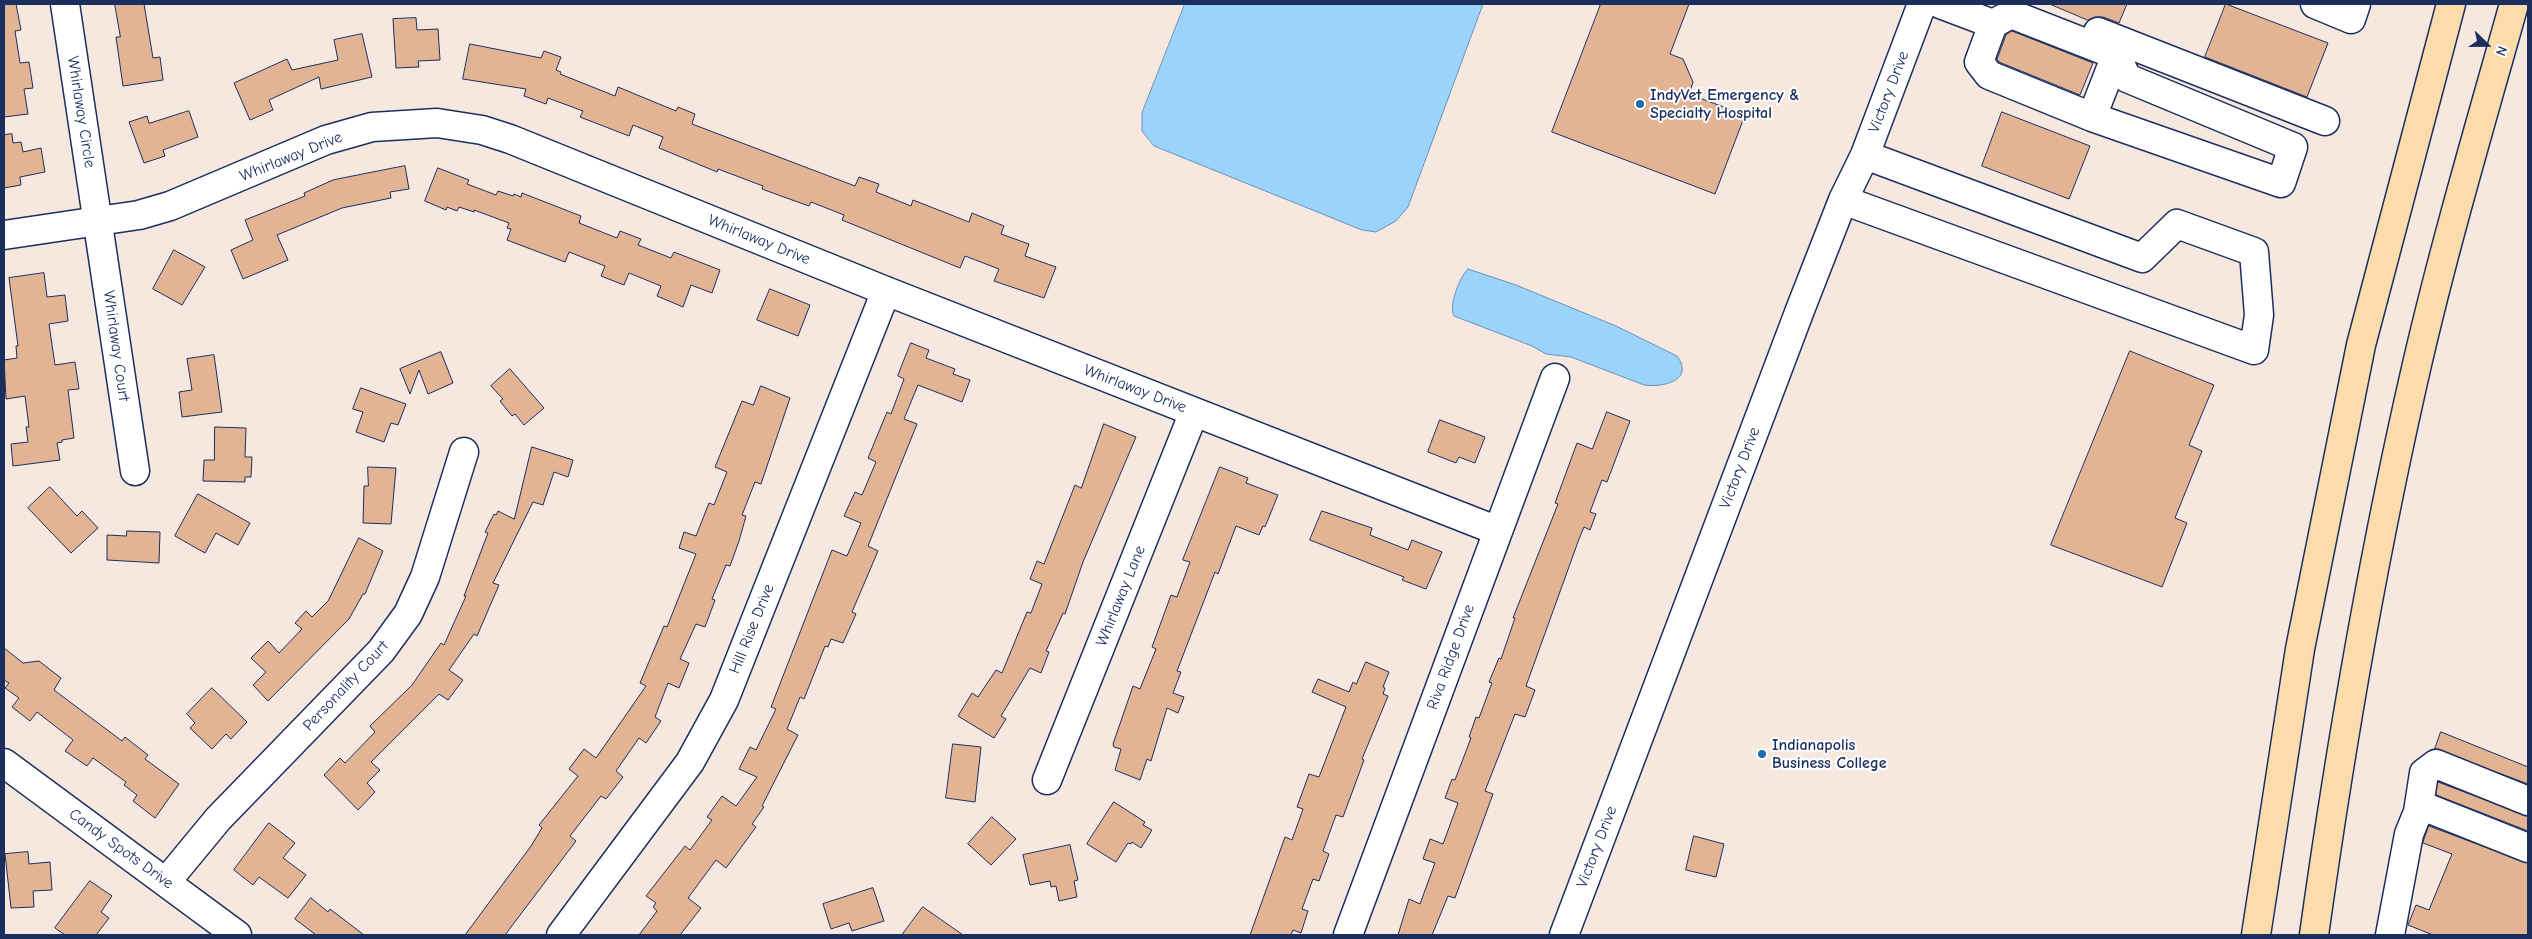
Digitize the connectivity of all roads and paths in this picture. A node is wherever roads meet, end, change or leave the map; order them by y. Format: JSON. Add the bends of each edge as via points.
{"nodes":[{"id":1,"x":65,"y":4,"type":"edge"},
{"id":2,"x":1922,"y":4,"type":"edge"},
{"id":3,"x":1940,"y":4,"type":"edge"},
{"id":4,"x":2035,"y":4,"type":"edge"},
{"id":5,"x":2315,"y":4,"type":"edge"},
{"id":6,"x":2356,"y":4,"type":"edge"},
{"id":7,"x":2434,"y":4,"type":"edge"},
{"id":8,"x":2451,"y":4,"type":"edge"},
{"id":9,"x":2514,"y":4,"type":"edge"},
{"id":10,"x":2528,"y":15,"type":"edge"},
{"id":11,"x":1993,"y":24,"type":"junction"},
{"id":12,"x":2116,"y":55,"type":"junction"},
{"id":13,"x":2092,"y":118,"type":"junction"},
{"id":14,"x":2325,"y":121,"type":"dead end"},
{"id":15,"x":1865,"y":155,"type":"junction"},
{"id":16,"x":2402,"y":185,"type":"junction"},
{"id":17,"x":1843,"y":200,"type":"junction"},
{"id":18,"x":98,"y":221,"type":"junction"},
{"id":19,"x":4,"y":235,"type":"edge"},
{"id":20,"x":2441,"y":264,"type":"junction"},
{"id":21,"x":886,"y":292,"type":"junction"},
{"id":22,"x":1555,"y":378,"type":"dead end"},
{"id":23,"x":1194,"y":412,"type":"junction"},
{"id":24,"x":464,"y":452,"type":"dead end"},
{"id":25,"x":135,"y":471,"type":"dead end"},
{"id":26,"x":1498,"y":531,"type":"junction"},
{"id":27,"x":7,"y":772,"type":"edge"},
{"id":28,"x":1047,"y":780,"type":"dead end"},
{"id":29,"x":2528,"y":801,"type":"edge"},
{"id":30,"x":2418,"y":812,"type":"junction"},
{"id":31,"x":2528,"y":848,"type":"edge"},
{"id":32,"x":166,"y":882,"type":"junction"},
{"id":33,"x":237,"y":935,"type":"edge"},
{"id":34,"x":562,"y":935,"type":"edge"},
{"id":35,"x":1348,"y":935,"type":"edge"},
{"id":36,"x":1564,"y":935,"type":"edge"},
{"id":37,"x":2256,"y":935,"type":"edge"},
{"id":38,"x":2314,"y":935,"type":"edge"},
{"id":39,"x":2390,"y":935,"type":"edge"}],
"edges":[{"from":1,"to":18,"type":"street","name":"Whirlaway Circle"},
{"from":2,"to":15,"type":"street","name":"Victory Drive"},
{"from":3,"to":11,"type":"street"},
{"from":4,"to":14,"type":"street","via":[[2132,47]]},
{"from":5,"to":6,"type":"street","via":[[2351,19]]},
{"from":7,"to":16,"type":"highway"},
{"from":8,"to":16,"type":"highway"},
{"from":9,"to":20,"type":"highway"},
{"from":10,"to":20,"type":"highway"},
{"from":11,"to":12,"type":"street","via":[[2011,14]]},
{"from":11,"to":13,"type":"street","via":[[1979,62],[1988,75]]},
{"from":12,"to":13,"type":"street"},
{"from":12,"to":13,"type":"street","via":[[2127,78],[2292,147],[2281,182]]},
{"from":15,"to":17,"type":"street","name":"Victory Drive"},
{"from":15,"to":17,"type":"street","via":[[2142,258],[2177,224],[2254,252],[2259,315],[2254,350]]},
{"from":16,"to":37,"type":"highway","via":[[2361,345],[2300,649]]},
{"from":17,"to":36,"type":"street","name":"Victory Drive"},
{"from":18,"to":19,"type":"street","name":"Whirlaway Drive"},
{"from":18,"to":21,"type":"street","name":"Whirlaway Drive","via":[[170,206],[326,140],[372,127],[437,123],[510,138]]},
{"from":18,"to":25,"type":"street","name":"Whirlaway Court"},
{"from":20,"to":38,"type":"highway","via":[[2407,411],[2357,658]]},
{"from":21,"to":23,"type":"street","name":"Whirlaway Drive"},
{"from":21,"to":34,"type":"street","name":"Hill Rise Drive","via":[[724,700],[690,762]]},
{"from":22,"to":26,"type":"street","name":"Riva Ridge Drive"},
{"from":23,"to":26,"type":"street","name":"Whirlaway Drive"},
{"from":23,"to":28,"type":"street","name":"Whirlaway Lane"},
{"from":24,"to":32,"type":"street","name":"Personality Court","via":[[425,577],[408,614],[381,651],[218,819]]},
{"from":26,"to":35,"type":"street","name":"Riva Ridge Drive"},
{"from":27,"to":32,"type":"street","name":"Candy Spots Drive"},
{"from":29,"to":30,"type":"street","via":[[2436,764],[2424,773]]},
{"from":30,"to":31,"type":"street","via":[[2430,809]]},
{"from":30,"to":39,"type":"street","via":[[2409,834]]},
{"from":32,"to":33,"type":"street","name":"Candy Spots Drive"}]}
